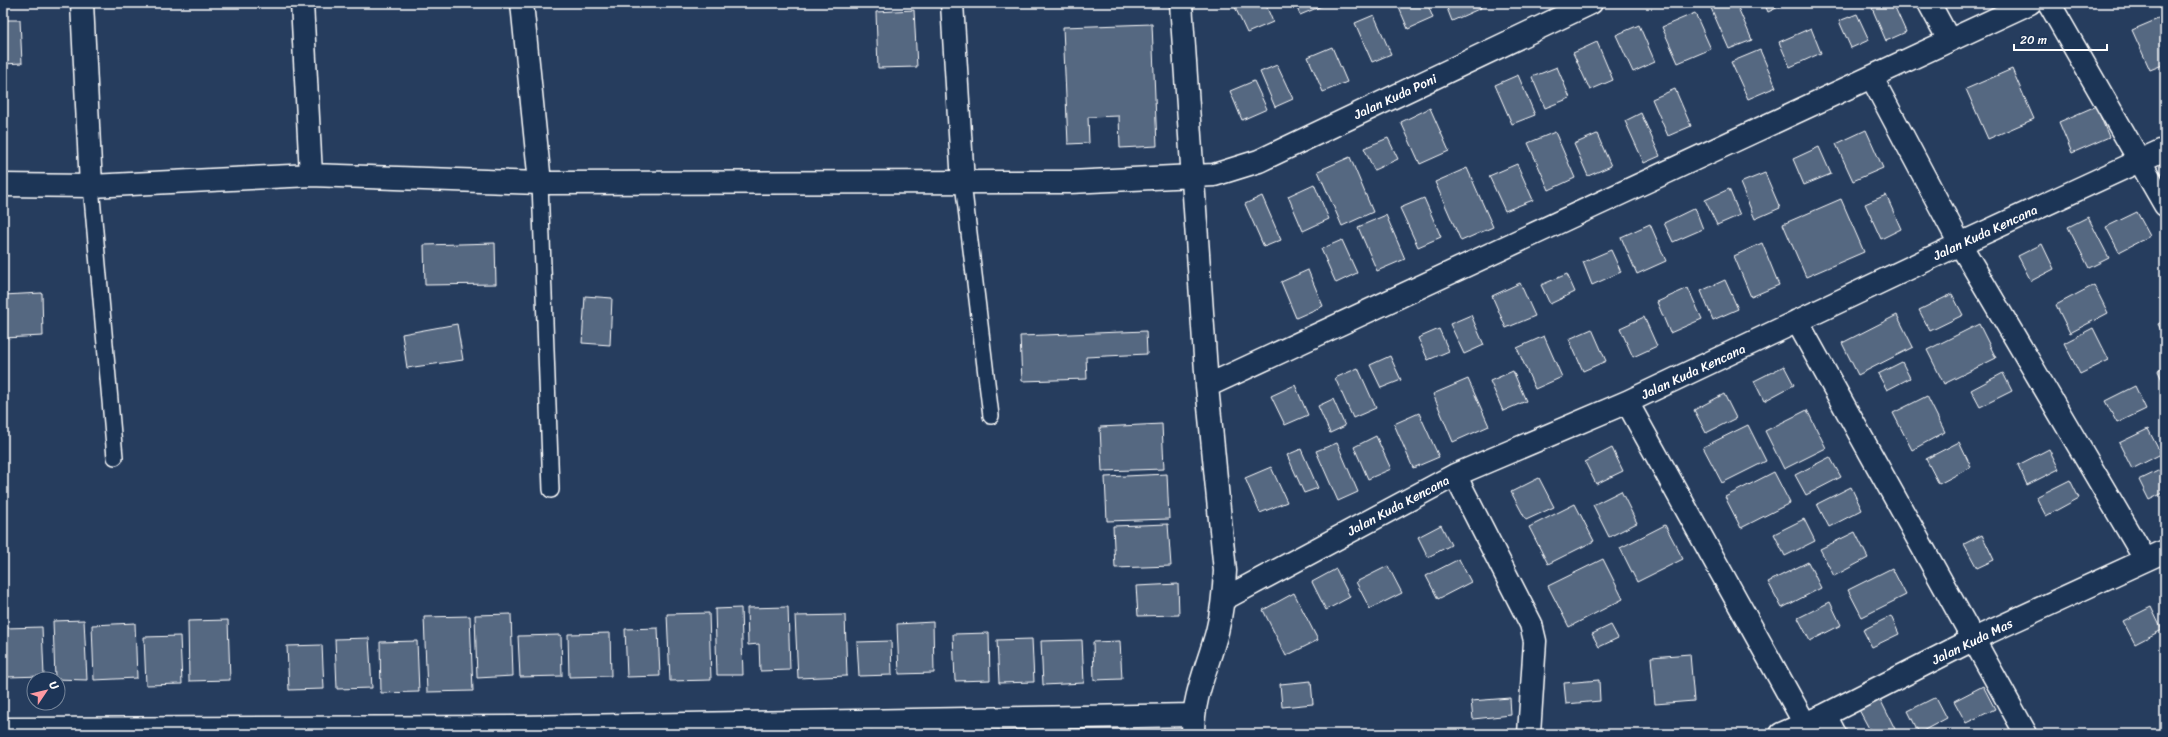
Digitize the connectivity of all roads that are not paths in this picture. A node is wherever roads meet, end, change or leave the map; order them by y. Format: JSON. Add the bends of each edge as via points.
{"nodes":[{"id":1,"x":82,"y":3,"type":"edge"},
{"id":2,"x":302,"y":3,"type":"edge"},
{"id":3,"x":522,"y":3,"type":"edge"},
{"id":4,"x":952,"y":3,"type":"edge"},
{"id":5,"x":1181,"y":3,"type":"edge"},
{"id":6,"x":1591,"y":3,"type":"edge"},
{"id":7,"x":1929,"y":3,"type":"edge"},
{"id":8,"x":2030,"y":3,"type":"edge"},
{"id":9,"x":2049,"y":3,"type":"edge"},
{"id":10,"x":1949,"y":40,"type":"junction"},
{"id":11,"x":1872,"y":78,"type":"junction"},
{"id":12,"x":2165,"y":149,"type":"edge"},
{"id":13,"x":2140,"y":161,"type":"junction"},
{"id":14,"x":311,"y":174,"type":"junction"},
{"id":15,"x":1194,"y":176,"type":"junction"},
{"id":16,"x":540,"y":183,"type":"junction"},
{"id":17,"x":963,"y":183,"type":"junction"},
{"id":18,"x":3,"y":185,"type":"edge"},
{"id":19,"x":91,"y":186,"type":"junction"},
{"id":20,"x":2165,"y":205,"type":"edge"},
{"id":21,"x":1960,"y":244,"type":"junction"},
{"id":22,"x":1797,"y":321,"type":"junction"},
{"id":23,"x":1207,"y":386,"type":"junction"},
{"id":24,"x":1627,"y":402,"type":"junction"},
{"id":25,"x":991,"y":416,"type":"dead end"},
{"id":26,"x":116,"y":457,"type":"dead end"},
{"id":27,"x":1455,"y":475,"type":"junction"},
{"id":28,"x":551,"y":490,"type":"dead end"},
{"id":29,"x":2165,"y":551,"type":"edge"},
{"id":30,"x":2145,"y":559,"type":"junction"},
{"id":31,"x":1224,"y":599,"type":"junction"},
{"id":32,"x":1974,"y":639,"type":"junction"},
{"id":33,"x":1815,"y":720,"type":"junction"},
{"id":34,"x":1193,"y":725,"type":"edge"},
{"id":35,"x":3,"y":729,"type":"edge"},
{"id":36,"x":518,"y":731,"type":"edge"},
{"id":37,"x":103,"y":732,"type":"edge"},
{"id":38,"x":1529,"y":734,"type":"edge"},
{"id":39,"x":1781,"y":734,"type":"edge"},
{"id":40,"x":1835,"y":734,"type":"edge"},
{"id":41,"x":2026,"y":734,"type":"edge"}],
"edges":[{"from":1,"to":19,"type":"street"},
{"from":2,"to":14,"type":"street"},
{"from":3,"to":16,"type":"street"},
{"from":4,"to":17,"type":"street"},
{"from":5,"to":15,"type":"street"},
{"from":6,"to":15,"type":"street","name":"Jalan Kuda Poni","via":[[1259,161],[1214,175]]},
{"from":7,"to":10,"type":"street"},
{"from":8,"to":10,"type":"street"},
{"from":9,"to":13,"type":"street"},
{"from":10,"to":11,"type":"street"},
{"from":11,"to":21,"type":"street"},
{"from":11,"to":23,"type":"street"},
{"from":12,"to":13,"type":"street","name":"Jalan Kuda Kencana"},
{"from":13,"to":20,"type":"street"},
{"from":13,"to":21,"type":"street","name":"Jalan Kuda Kencana"},
{"from":14,"to":16,"type":"street","name":"Jalan Kuda Poni"},
{"from":14,"to":19,"type":"street","name":"Jalan Kuda Poni"},
{"from":15,"to":17,"type":"street","name":"Jalan Kuda Poni","via":[[1070,182]]},
{"from":15,"to":23,"type":"street"},
{"from":16,"to":17,"type":"street","name":"Jalan Kuda Poni"},
{"from":16,"to":28,"type":"lane"},
{"from":17,"to":25,"type":"lane"},
{"from":18,"to":19,"type":"street","name":"Jalan Kuda Poni"},
{"from":19,"to":26,"type":"lane"},
{"from":21,"to":22,"type":"street","name":"Jalan Kuda Kencana"},
{"from":21,"to":30,"type":"street"},
{"from":22,"to":24,"type":"street","name":"Jalan Kuda Kencana"},
{"from":22,"to":32,"type":"street"},
{"from":23,"to":31,"type":"street","via":[[1225,571]]},
{"from":24,"to":27,"type":"street","name":"Jalan Kuda Kencana"},
{"from":24,"to":33,"type":"street"},
{"from":27,"to":31,"type":"street","name":"Jalan Kuda Kencana"},
{"from":27,"to":38,"type":"street","via":[[1531,624],[1535,641]]},
{"from":29,"to":30,"type":"street","name":"Jalan Kuda Mas"},
{"from":30,"to":32,"type":"street","name":"Jalan Kuda Mas"},
{"from":31,"to":34,"type":"street","via":[[1201,677]]},
{"from":32,"to":33,"type":"street","name":"Jalan Kuda Mas"},
{"from":32,"to":41,"type":"street"},
{"from":33,"to":39,"type":"street","name":"Jalan Kuda Mas"},
{"from":33,"to":40,"type":"street"},
{"from":34,"to":36,"type":"street"},
{"from":35,"to":37,"type":"street"},
{"from":36,"to":37,"type":"street"}]}
